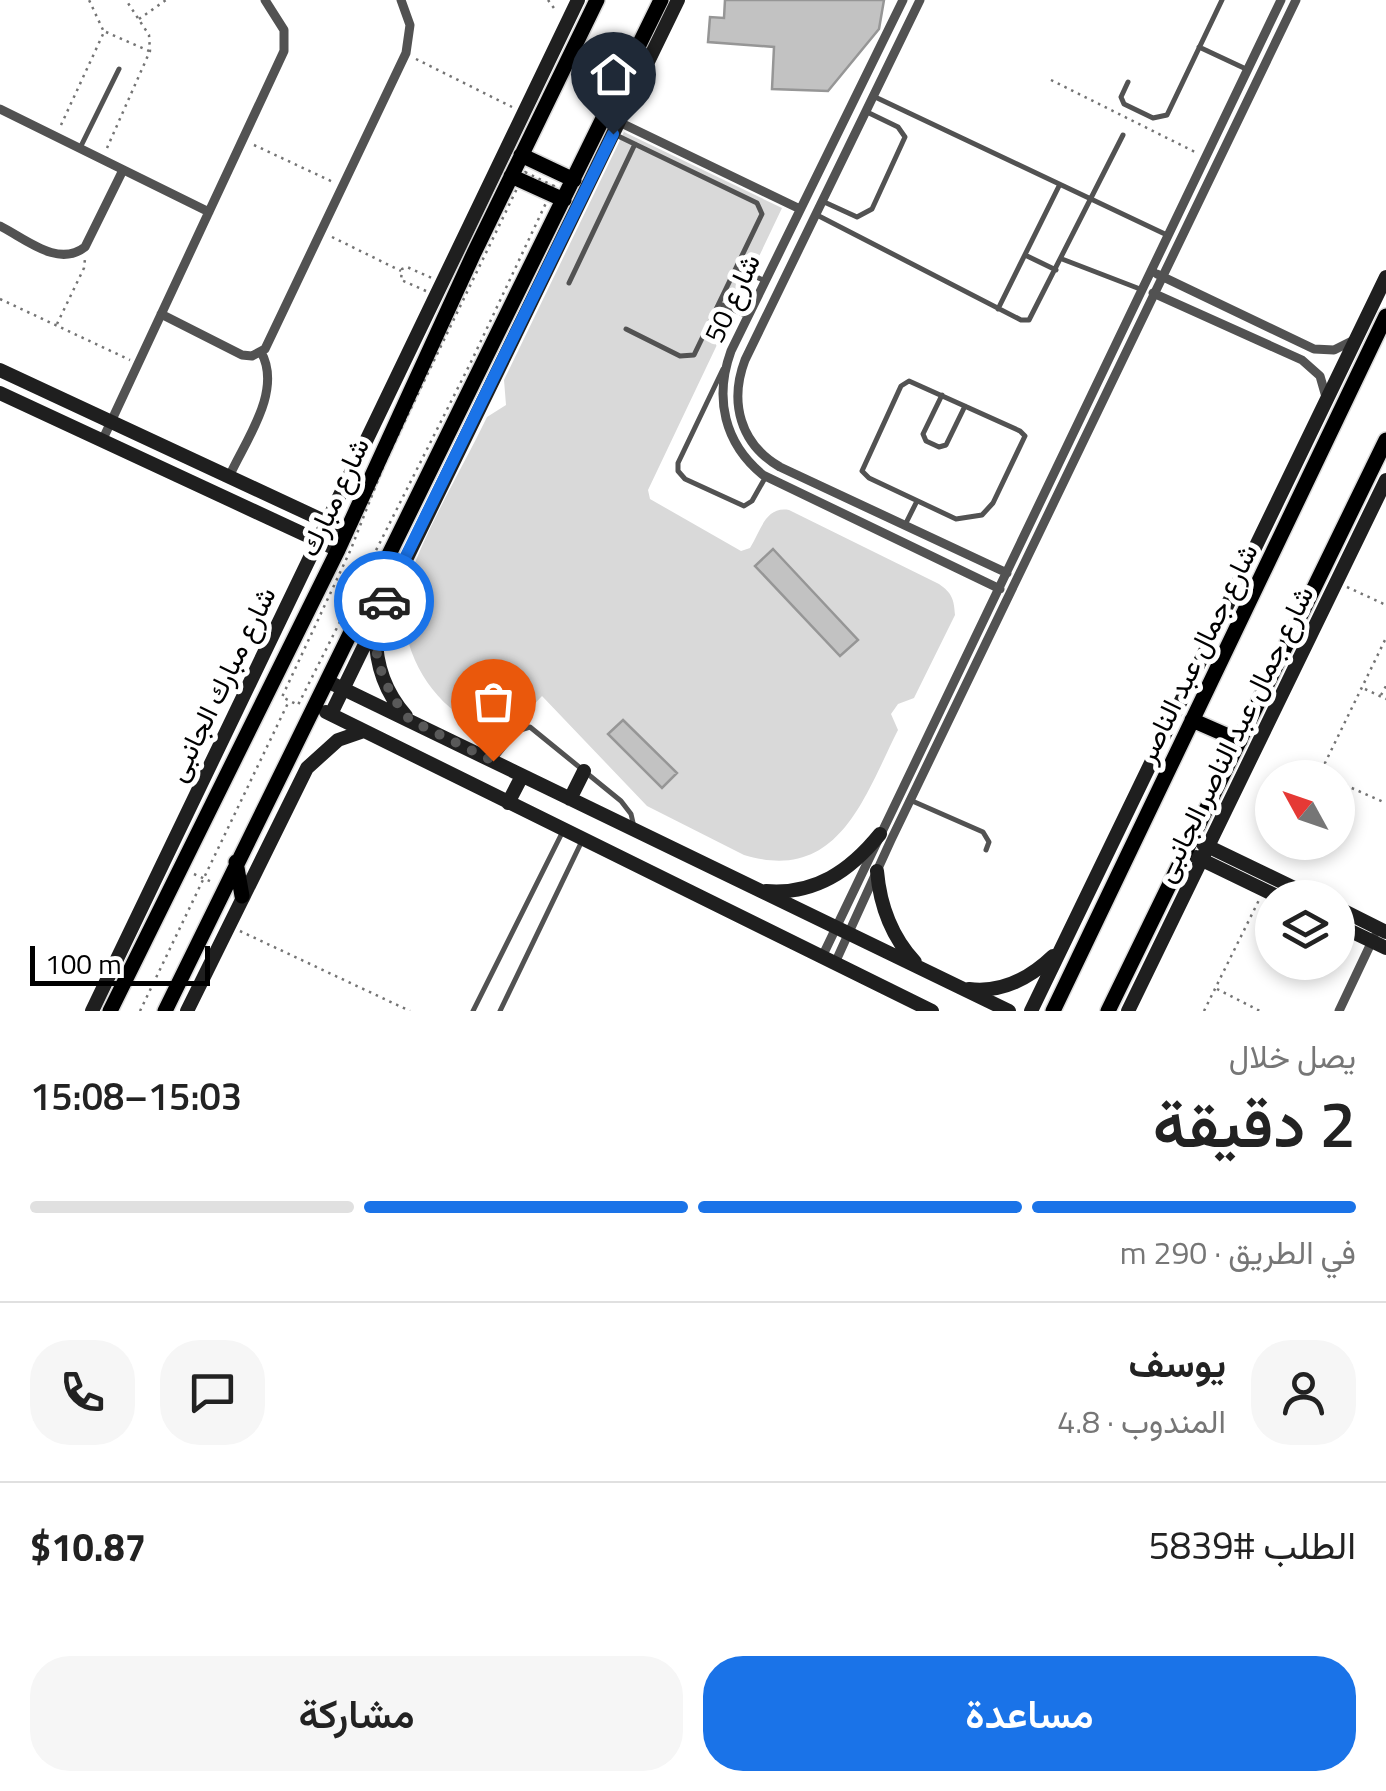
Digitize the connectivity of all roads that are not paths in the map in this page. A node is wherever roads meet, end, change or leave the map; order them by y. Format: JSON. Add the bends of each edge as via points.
{"nodes":[{"id":1,"x":266,"y":0,"type":"edge"},
{"id":2,"x":401,"y":0,"type":"edge"},
{"id":3,"x":578,"y":0,"type":"edge"},
{"id":4,"x":597,"y":0,"type":"edge"},
{"id":5,"x":661,"y":0,"type":"edge"},
{"id":6,"x":678,"y":0,"type":"edge"},
{"id":7,"x":903,"y":0,"type":"edge"},
{"id":8,"x":920,"y":0,"type":"edge"},
{"id":9,"x":1222,"y":0,"type":"edge"},
{"id":10,"x":1281,"y":0,"type":"edge"},
{"id":11,"x":1296,"y":0,"type":"edge"},
{"id":12,"x":1199,"y":48,"type":"junction"},
{"id":13,"x":118,"y":70,"type":"dead end"},
{"id":14,"x":1247,"y":70,"type":"junction"},
{"id":15,"x":1128,"y":82,"type":"dead end"},
{"id":16,"x":873,"y":96,"type":"junction"},
{"id":17,"x":0,"y":108,"type":"edge"},
{"id":18,"x":866,"y":112,"type":"junction"},
{"id":19,"x":612,"y":124,"type":"junction"},
{"id":20,"x":1124,"y":135,"type":"dead end"},
{"id":21,"x":635,"y":144,"type":"junction"},
{"id":22,"x":80,"y":148,"type":"junction"},
{"id":23,"x":521,"y":156,"type":"junction"},
{"id":24,"x":123,"y":170,"type":"junction"},
{"id":25,"x":516,"y":178,"type":"junction"},
{"id":26,"x":574,"y":180,"type":"junction"},
{"id":27,"x":1059,"y":185,"type":"junction"},
{"id":28,"x":557,"y":197,"type":"junction"},
{"id":29,"x":1091,"y":200,"type":"junction"},
{"id":30,"x":822,"y":201,"type":"junction"},
{"id":31,"x":800,"y":209,"type":"junction"},
{"id":32,"x":209,"y":212,"type":"junction"},
{"id":33,"x":816,"y":214,"type":"junction"},
{"id":34,"x":0,"y":226,"type":"edge"},
{"id":35,"x":790,"y":228,"type":"junction"},
{"id":36,"x":806,"y":234,"type":"junction"},
{"id":37,"x":1167,"y":235,"type":"junction"},
{"id":38,"x":1025,"y":255,"type":"junction"},
{"id":39,"x":1062,"y":259,"type":"junction"},
{"id":40,"x":737,"y":268,"type":"junction"},
{"id":41,"x":1056,"y":270,"type":"junction"},
{"id":42,"x":1150,"y":271,"type":"junction"},
{"id":43,"x":1162,"y":276,"type":"junction"},
{"id":44,"x":1386,"y":277,"type":"edge"},
{"id":45,"x":764,"y":281,"type":"junction"},
{"id":46,"x":570,"y":283,"type":"dead end"},
{"id":47,"x":1140,"y":290,"type":"junction"},
{"id":48,"x":1154,"y":294,"type":"junction"},
{"id":49,"x":720,"y":304,"type":"junction"},
{"id":50,"x":998,"y":308,"type":"junction"},
{"id":51,"x":161,"y":314,"type":"junction"},
{"id":52,"x":748,"y":316,"type":"junction"},
{"id":53,"x":1386,"y":316,"type":"edge"},
{"id":54,"x":626,"y":328,"type":"dead end"},
{"id":55,"x":1366,"y":339,"type":"junction"},
{"id":56,"x":262,"y":352,"type":"junction"},
{"id":57,"x":726,"y":362,"type":"junction"},
{"id":58,"x":0,"y":370,"type":"edge"},
{"id":59,"x":0,"y":393,"type":"edge"},
{"id":60,"x":942,"y":395,"type":"junction"},
{"id":61,"x":477,"y":396,"type":"junction"},
{"id":62,"x":1326,"y":402,"type":"junction"},
{"id":63,"x":965,"y":406,"type":"junction"},
{"id":64,"x":111,"y":422,"type":"junction"},
{"id":65,"x":1386,"y":440,"type":"edge"},
{"id":66,"x":102,"y":441,"type":"junction"},
{"id":67,"x":766,"y":476,"type":"junction"},
{"id":68,"x":230,"y":478,"type":"junction"},
{"id":69,"x":804,"y":479,"type":"junction"},
{"id":70,"x":1386,"y":480,"type":"edge"},
{"id":71,"x":797,"y":492,"type":"junction"},
{"id":72,"x":1292,"y":493,"type":"junction"},
{"id":73,"x":222,"y":496,"type":"junction"},
{"id":74,"x":918,"y":501,"type":"junction"},
{"id":75,"x":327,"y":523,"type":"junction"},
{"id":76,"x":905,"y":525,"type":"junction"},
{"id":77,"x":346,"y":532,"type":"junction"},
{"id":78,"x":317,"y":541,"type":"junction"},
{"id":79,"x":338,"y":550,"type":"junction"},
{"id":80,"x":1006,"y":572,"type":"junction"},
{"id":81,"x":1019,"y":578,"type":"junction"},
{"id":82,"x":998,"y":588,"type":"junction"},
{"id":83,"x":1011,"y":594,"type":"junction"},
{"id":84,"x":378,"y":613,"type":"junction"},
{"id":85,"x":336,"y":685,"type":"junction"},
{"id":86,"x":324,"y":711,"type":"junction"},
{"id":87,"x":410,"y":720,"type":"junction"},
{"id":88,"x":1192,"y":720,"type":"junction"},
{"id":89,"x":364,"y":731,"type":"junction"},
{"id":90,"x":1240,"y":741,"type":"junction"},
{"id":91,"x":493,"y":761,"type":"junction"},
{"id":92,"x":584,"y":772,"type":"junction"},
{"id":93,"x":522,"y":776,"type":"junction"},
{"id":94,"x":570,"y":799,"type":"junction"},
{"id":95,"x":910,"y":800,"type":"junction"},
{"id":96,"x":508,"y":803,"type":"junction"},
{"id":97,"x":563,"y":830,"type":"junction"},
{"id":98,"x":634,"y":830,"type":"junction"},
{"id":99,"x":886,"y":837,"type":"junction"},
{"id":100,"x":583,"y":840,"type":"junction"},
{"id":101,"x":1197,"y":849,"type":"junction"},
{"id":102,"x":986,"y":850,"type":"dead end"},
{"id":103,"x":1109,"y":852,"type":"junction"},
{"id":104,"x":1126,"y":860,"type":"junction"},
{"id":105,"x":236,"y":862,"type":"junction"},
{"id":106,"x":1238,"y":869,"type":"junction"},
{"id":107,"x":877,"y":872,"type":"junction"},
{"id":108,"x":1267,"y":880,"type":"edge"},
{"id":109,"x":1255,"y":883,"type":"edge"},
{"id":110,"x":755,"y":890,"type":"junction"},
{"id":111,"x":242,"y":896,"type":"junction"},
{"id":112,"x":1355,"y":919,"type":"edge"},
{"id":113,"x":1355,"y":930,"type":"edge"},
{"id":114,"x":842,"y":931,"type":"junction"},
{"id":115,"x":1381,"y":937,"type":"edge"},
{"id":116,"x":1065,"y":940,"type":"junction"},
{"id":117,"x":829,"y":960,"type":"junction"},
{"id":118,"x":923,"y":969,"type":"junction"},
{"id":119,"x":960,"y":987,"type":"junction"},
{"id":120,"x":92,"y":1011,"type":"edge"},
{"id":121,"x":110,"y":1011,"type":"edge"},
{"id":122,"x":165,"y":1011,"type":"edge"},
{"id":123,"x":187,"y":1011,"type":"edge"},
{"id":124,"x":473,"y":1011,"type":"edge"},
{"id":125,"x":500,"y":1011,"type":"edge"},
{"id":126,"x":932,"y":1011,"type":"edge"},
{"id":127,"x":1009,"y":1011,"type":"edge"},
{"id":128,"x":1031,"y":1011,"type":"edge"},
{"id":129,"x":1053,"y":1011,"type":"edge"},
{"id":130,"x":1108,"y":1011,"type":"edge"},
{"id":131,"x":1128,"y":1011,"type":"edge"},
{"id":132,"x":1339,"y":1011,"type":"edge"}],
"edges":[{"from":1,"to":32,"type":"street","via":[[286,44]]},
{"from":2,"to":56,"type":"street","via":[[410,25],[406,54]]},
{"from":3,"to":75,"type":"main road","name":"شارع مبارك الجانبى"},
{"from":4,"to":23,"type":"main road","name":"شارع مبارك"},
{"from":5,"to":19,"type":"main road"},
{"from":6,"to":19,"type":"main road"},
{"from":7,"to":31,"type":"street","name":"شارع 50"},
{"from":8,"to":16,"type":"street","name":"شارع 50"},
{"from":9,"to":12,"type":"lane"},
{"from":10,"to":14,"type":"street"},
{"from":11,"to":43,"type":"street"},
{"from":12,"to":14,"type":"lane"},
{"from":12,"to":15,"type":"lane","via":[[1163,118],[1124,104]]},
{"from":13,"to":22,"type":"lane"},
{"from":14,"to":37,"type":"street"},
{"from":16,"to":18,"type":"street","name":"شارع 50"},
{"from":16,"to":27,"type":"lane"},
{"from":17,"to":22,"type":"street"},
{"from":18,"to":30,"type":"street","name":"شارع 50"},
{"from":18,"to":30,"type":"lane","via":[[898,127],[904,138],[872,209],[857,217]]},
{"from":19,"to":21,"type":"lane"},
{"from":19,"to":26,"type":"main road"},
{"from":19,"to":31,"type":"street"},
{"from":19,"to":61,"type":"main road"},
{"from":20,"to":29,"type":"lane"},
{"from":21,"to":40,"type":"lane","via":[[760,206]]},
{"from":21,"to":46,"type":"lane"},
{"from":22,"to":24,"type":"street"},
{"from":23,"to":25,"type":"main road","name":"شارع مبارك"},
{"from":23,"to":26,"type":"main road"},
{"from":24,"to":32,"type":"street"},
{"from":24,"to":34,"type":"street","via":[[81,251],[56,255]]},
{"from":25,"to":28,"type":"main road"},
{"from":25,"to":77,"type":"main road","name":"شارع مبارك"},
{"from":26,"to":28,"type":"main road"},
{"from":27,"to":29,"type":"lane"},
{"from":27,"to":38,"type":"lane"},
{"from":28,"to":61,"type":"main road"},
{"from":29,"to":37,"type":"lane"},
{"from":29,"to":39,"type":"lane"},
{"from":30,"to":33,"type":"street","name":"شارع 50"},
{"from":31,"to":35,"type":"street","name":"شارع 50"},
{"from":32,"to":51,"type":"street"},
{"from":33,"to":36,"type":"street","name":"شارع 50"},
{"from":33,"to":50,"type":"lane"},
{"from":35,"to":36,"type":"street"},
{"from":35,"to":45,"type":"street","name":"شارع 50"},
{"from":36,"to":69,"type":"street","name":"شارع 50","via":[[745,360],[737,401],[756,449]]},
{"from":37,"to":42,"type":"street"},
{"from":38,"to":41,"type":"lane"},
{"from":38,"to":50,"type":"lane"},
{"from":39,"to":41,"type":"lane"},
{"from":39,"to":47,"type":"lane"},
{"from":40,"to":45,"type":"lane"},
{"from":40,"to":49,"type":"lane"},
{"from":41,"to":50,"type":"lane","via":[[1029,320]]},
{"from":42,"to":43,"type":"street"},
{"from":42,"to":47,"type":"street"},
{"from":43,"to":48,"type":"street"},
{"from":43,"to":55,"type":"street","via":[[1314,349]]},
{"from":44,"to":55,"type":"main road"},
{"from":45,"to":52,"type":"street","name":"شارع 50"},
{"from":47,"to":48,"type":"street"},
{"from":47,"to":80,"type":"street"},
{"from":48,"to":62,"type":"street","via":[[1309,364],[1324,384]]},
{"from":48,"to":81,"type":"street"},
{"from":49,"to":52,"type":"lane"},
{"from":49,"to":54,"type":"lane","via":[[690,357]]},
{"from":51,"to":56,"type":"street","via":[[242,355]]},
{"from":51,"to":64,"type":"street"},
{"from":52,"to":57,"type":"street","name":"شارع 50"},
{"from":53,"to":55,"type":"main road","name":"شارع جمال عبد الناصر"},
{"from":55,"to":62,"type":"main road"},
{"from":55,"to":72,"type":"main road","name":"شارع جمال عبد الناصر"},
{"from":56,"to":68,"type":"street","via":[[269,388]]},
{"from":57,"to":67,"type":"street","name":"شارع 50","via":[[727,426],[746,459]]},
{"from":57,"to":67,"type":"lane","via":[[678,471],[744,506]]},
{"from":58,"to":64,"type":"main road"},
{"from":59,"to":66,"type":"main road"},
{"from":60,"to":63,"type":"lane"},
{"from":60,"to":63,"type":"lane","via":[[922,434],[938,447],[946,444]]},
{"from":60,"to":74,"type":"lane","via":[[905,383],[862,466],[864,475]]},
{"from":61,"to":84,"type":"main road"},
{"from":61,"to":85,"type":"main road"},
{"from":62,"to":72,"type":"main road"},
{"from":63,"to":74,"type":"lane","via":[[1020,431],[1025,440],[982,515],[956,519]]},
{"from":64,"to":66,"type":"street"},
{"from":64,"to":68,"type":"main road"},
{"from":65,"to":90,"type":"main road"},
{"from":66,"to":73,"type":"main road"},
{"from":67,"to":71,"type":"street","name":"شارع 50"},
{"from":68,"to":73,"type":"main road"},
{"from":68,"to":75,"type":"main road"},
{"from":69,"to":71,"type":"street"},
{"from":69,"to":76,"type":"street","name":"شارع 50"},
{"from":70,"to":101,"type":"main road","name":"شارع جمال عبد الناصر الجانبى"},
{"from":71,"to":82,"type":"street","name":"شارع 50"},
{"from":72,"to":88,"type":"main road","name":"شارع جمال عبد الناصر"},
{"from":72,"to":103,"type":"main road"},
{"from":73,"to":78,"type":"main road"},
{"from":74,"to":76,"type":"lane"},
{"from":75,"to":77,"type":"main road"},
{"from":75,"to":78,"type":"main road","name":"شارع مبارك الجانبى"},
{"from":76,"to":80,"type":"street","name":"شارع 50"},
{"from":77,"to":79,"type":"main road","name":"شارع مبارك"},
{"from":78,"to":79,"type":"main road"},
{"from":78,"to":120,"type":"main road","name":"شارع مبارك الجانبى"},
{"from":79,"to":121,"type":"main road","name":"شارع مبارك"},
{"from":80,"to":81,"type":"street","name":"شارع 50"},
{"from":80,"to":82,"type":"street"},
{"from":81,"to":83,"type":"street"},
{"from":82,"to":83,"type":"street","name":"شارع 50"},
{"from":82,"to":99,"type":"street"},
{"from":83,"to":95,"type":"street"},
{"from":84,"to":85,"type":"main road"},
{"from":84,"to":87,"type":"main road","via":[[380,670]]},
{"from":85,"to":86,"type":"main road"},
{"from":85,"to":87,"type":"main road"},
{"from":86,"to":89,"type":"main road"},
{"from":86,"to":105,"type":"main road"},
{"from":87,"to":91,"type":"main road"},
{"from":88,"to":90,"type":"main road"},
{"from":88,"to":104,"type":"main road","name":"شارع جمال عبد الناصر"},
{"from":89,"to":96,"type":"main road"},
{"from":89,"to":111,"type":"main road","via":[[326,748],[307,768]]},
{"from":90,"to":101,"type":"main road"},
{"from":91,"to":92,"type":"lane","via":[[527,727]]},
{"from":91,"to":93,"type":"main road"},
{"from":92,"to":94,"type":"main road"},
{"from":92,"to":98,"type":"lane","via":[[626,807]]},
{"from":93,"to":94,"type":"main road"},
{"from":93,"to":96,"type":"main road"},
{"from":94,"to":98,"type":"main road"},
{"from":95,"to":99,"type":"street"},
{"from":95,"to":102,"type":"lane","via":[[983,832]]},
{"from":96,"to":97,"type":"main road"},
{"from":97,"to":100,"type":"main road"},
{"from":97,"to":124,"type":"lane"},
{"from":98,"to":110,"type":"main road"},
{"from":99,"to":107,"type":"street"},
{"from":99,"to":110,"type":"main road","via":[[818,884],[787,892]]},
{"from":99,"to":114,"type":"street"},
{"from":100,"to":117,"type":"main road"},
{"from":100,"to":125,"type":"lane"},
{"from":101,"to":106,"type":"main road"},
{"from":101,"to":130,"type":"main road"},
{"from":101,"to":131,"type":"main road","name":"شارع جمال عبد الناصر الجانبى"},
{"from":103,"to":104,"type":"main road"},
{"from":103,"to":116,"type":"main road"},
{"from":104,"to":129,"type":"main road","name":"شارع جمال عبد الناصر"},
{"from":105,"to":111,"type":"main road"},
{"from":105,"to":122,"type":"main road"},
{"from":106,"to":108,"type":"main road"},
{"from":106,"to":109,"type":"main road"},
{"from":107,"to":114,"type":"street"},
{"from":107,"to":118,"type":"main road","via":[[886,918]]},
{"from":110,"to":114,"type":"main road"},
{"from":111,"to":123,"type":"main road"},
{"from":112,"to":115,"type":"main road"},
{"from":113,"to":115,"type":"main road"},
{"from":114,"to":117,"type":"street"},
{"from":114,"to":118,"type":"main road"},
{"from":115,"to":132,"type":"street"},
{"from":116,"to":119,"type":"main road","via":[[1042,966],[1012,984]]},
{"from":116,"to":128,"type":"main road"},
{"from":117,"to":126,"type":"main road"},
{"from":118,"to":119,"type":"main road"},
{"from":119,"to":127,"type":"main road"}]}
